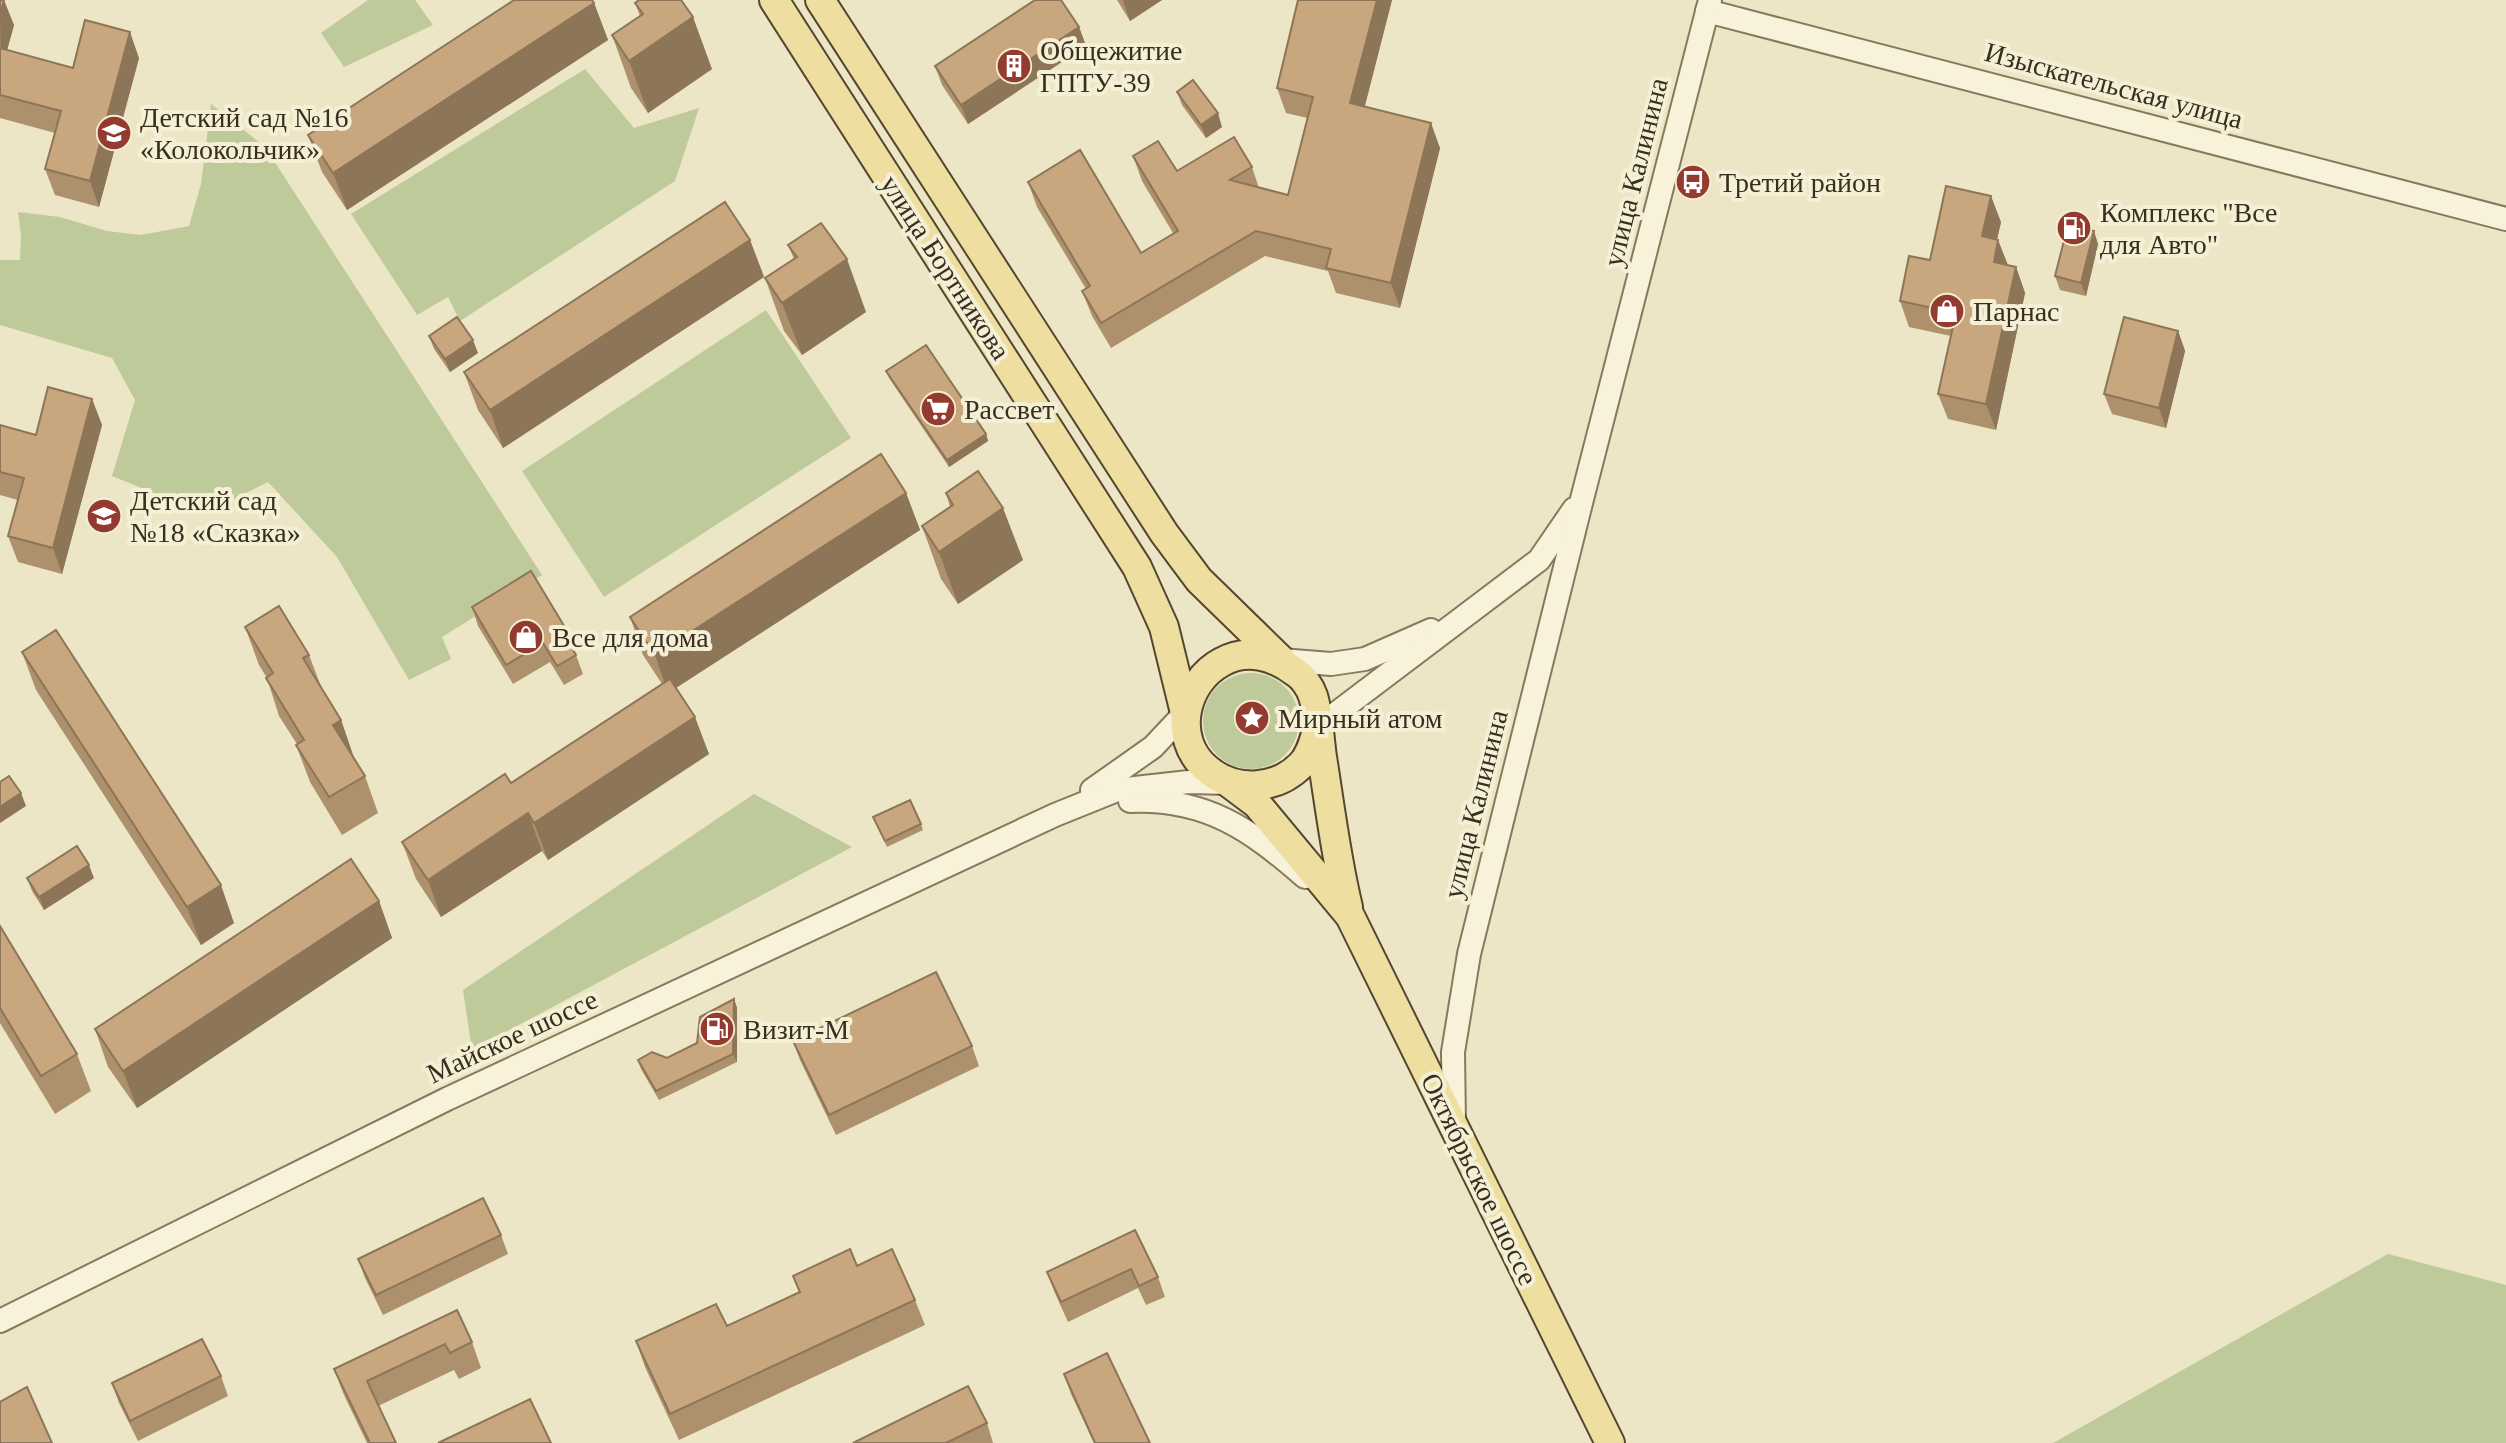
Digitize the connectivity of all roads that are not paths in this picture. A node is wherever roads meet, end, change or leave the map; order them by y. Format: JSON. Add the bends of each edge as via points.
{"nodes":[{"id":1,"x":774,"y":0,"type":"edge"},
{"id":2,"x":820,"y":0,"type":"edge"},
{"id":3,"x":1709,"y":6,"type":"edge"},
{"id":4,"x":2506,"y":219,"type":"edge"},
{"id":5,"x":1582,"y":499,"type":"junction"},
{"id":6,"x":1468,"y":612,"type":"junction"},
{"id":7,"x":1281,"y":660,"type":"junction"},
{"id":8,"x":1185,"y":713,"type":"junction"},
{"id":9,"x":1318,"y":727,"type":"junction"},
{"id":10,"x":1229,"y":783,"type":"junction"},
{"id":11,"x":1055,"y":815,"type":"junction"},
{"id":12,"x":1350,"y":916,"type":"junction"},
{"id":13,"x":1454,"y":1127,"type":"junction"},
{"id":14,"x":0,"y":1321,"type":"edge"},
{"id":15,"x":1610,"y":1443,"type":"edge"}],
"edges":[{"from":1,"to":8,"type":"main road","name":"улица Бортникова","via":[[1137,567],[1164,627]]},
{"from":2,"to":7,"type":"main road","name":"улица Бортникова","via":[[1164,533],[1199,580]]},
{"from":3,"to":4,"type":"street","name":"Изыскательская улица"},
{"from":3,"to":5,"type":"street","name":"улица Калинина"},
{"from":5,"to":6,"type":"street","name":"улица Калинина","via":[[1539,560]]},
{"from":5,"to":13,"type":"street","name":"улица Калинина","via":[[1469,954],[1453,1052]]},
{"from":6,"to":7,"type":"street","name":"улица Калинина","via":[[1365,659],[1331,664]]},
{"from":6,"to":9,"type":"street","name":"улица Калинина"},
{"from":7,"to":8,"type":"main road","via":[[1255,654],[1230,657],[1210,668],[1194,687]]},
{"from":7,"to":9,"type":"main road","via":[[1313,695]]},
{"from":8,"to":10,"type":"main road","via":[[1189,745],[1205,768]]},
{"from":8,"to":11,"type":"street","name":"Майское шоссе","via":[[1153,747]]},
{"from":9,"to":10,"type":"main road","via":[[1301,765],[1281,780],[1256,787]]},
{"from":9,"to":12,"type":"main road","name":"Октябрьское шоссе"},
{"from":10,"to":11,"type":"street","name":"Майское шоссе","via":[[1117,790]]},
{"from":10,"to":12,"type":"main road","name":"Октябрьское шоссе","via":[[1257,804]]},
{"from":11,"to":12,"type":"street","name":"Майское шоссе","via":[[1090,803],[1154,800],[1189,805],[1273,848]]},
{"from":11,"to":14,"type":"street","name":"Майское шоссе","via":[[447,1099]]},
{"from":12,"to":13,"type":"main road","name":"Октябрьское шоссе"},
{"from":13,"to":15,"type":"main road","name":"Октябрьское шоссе"}]}
